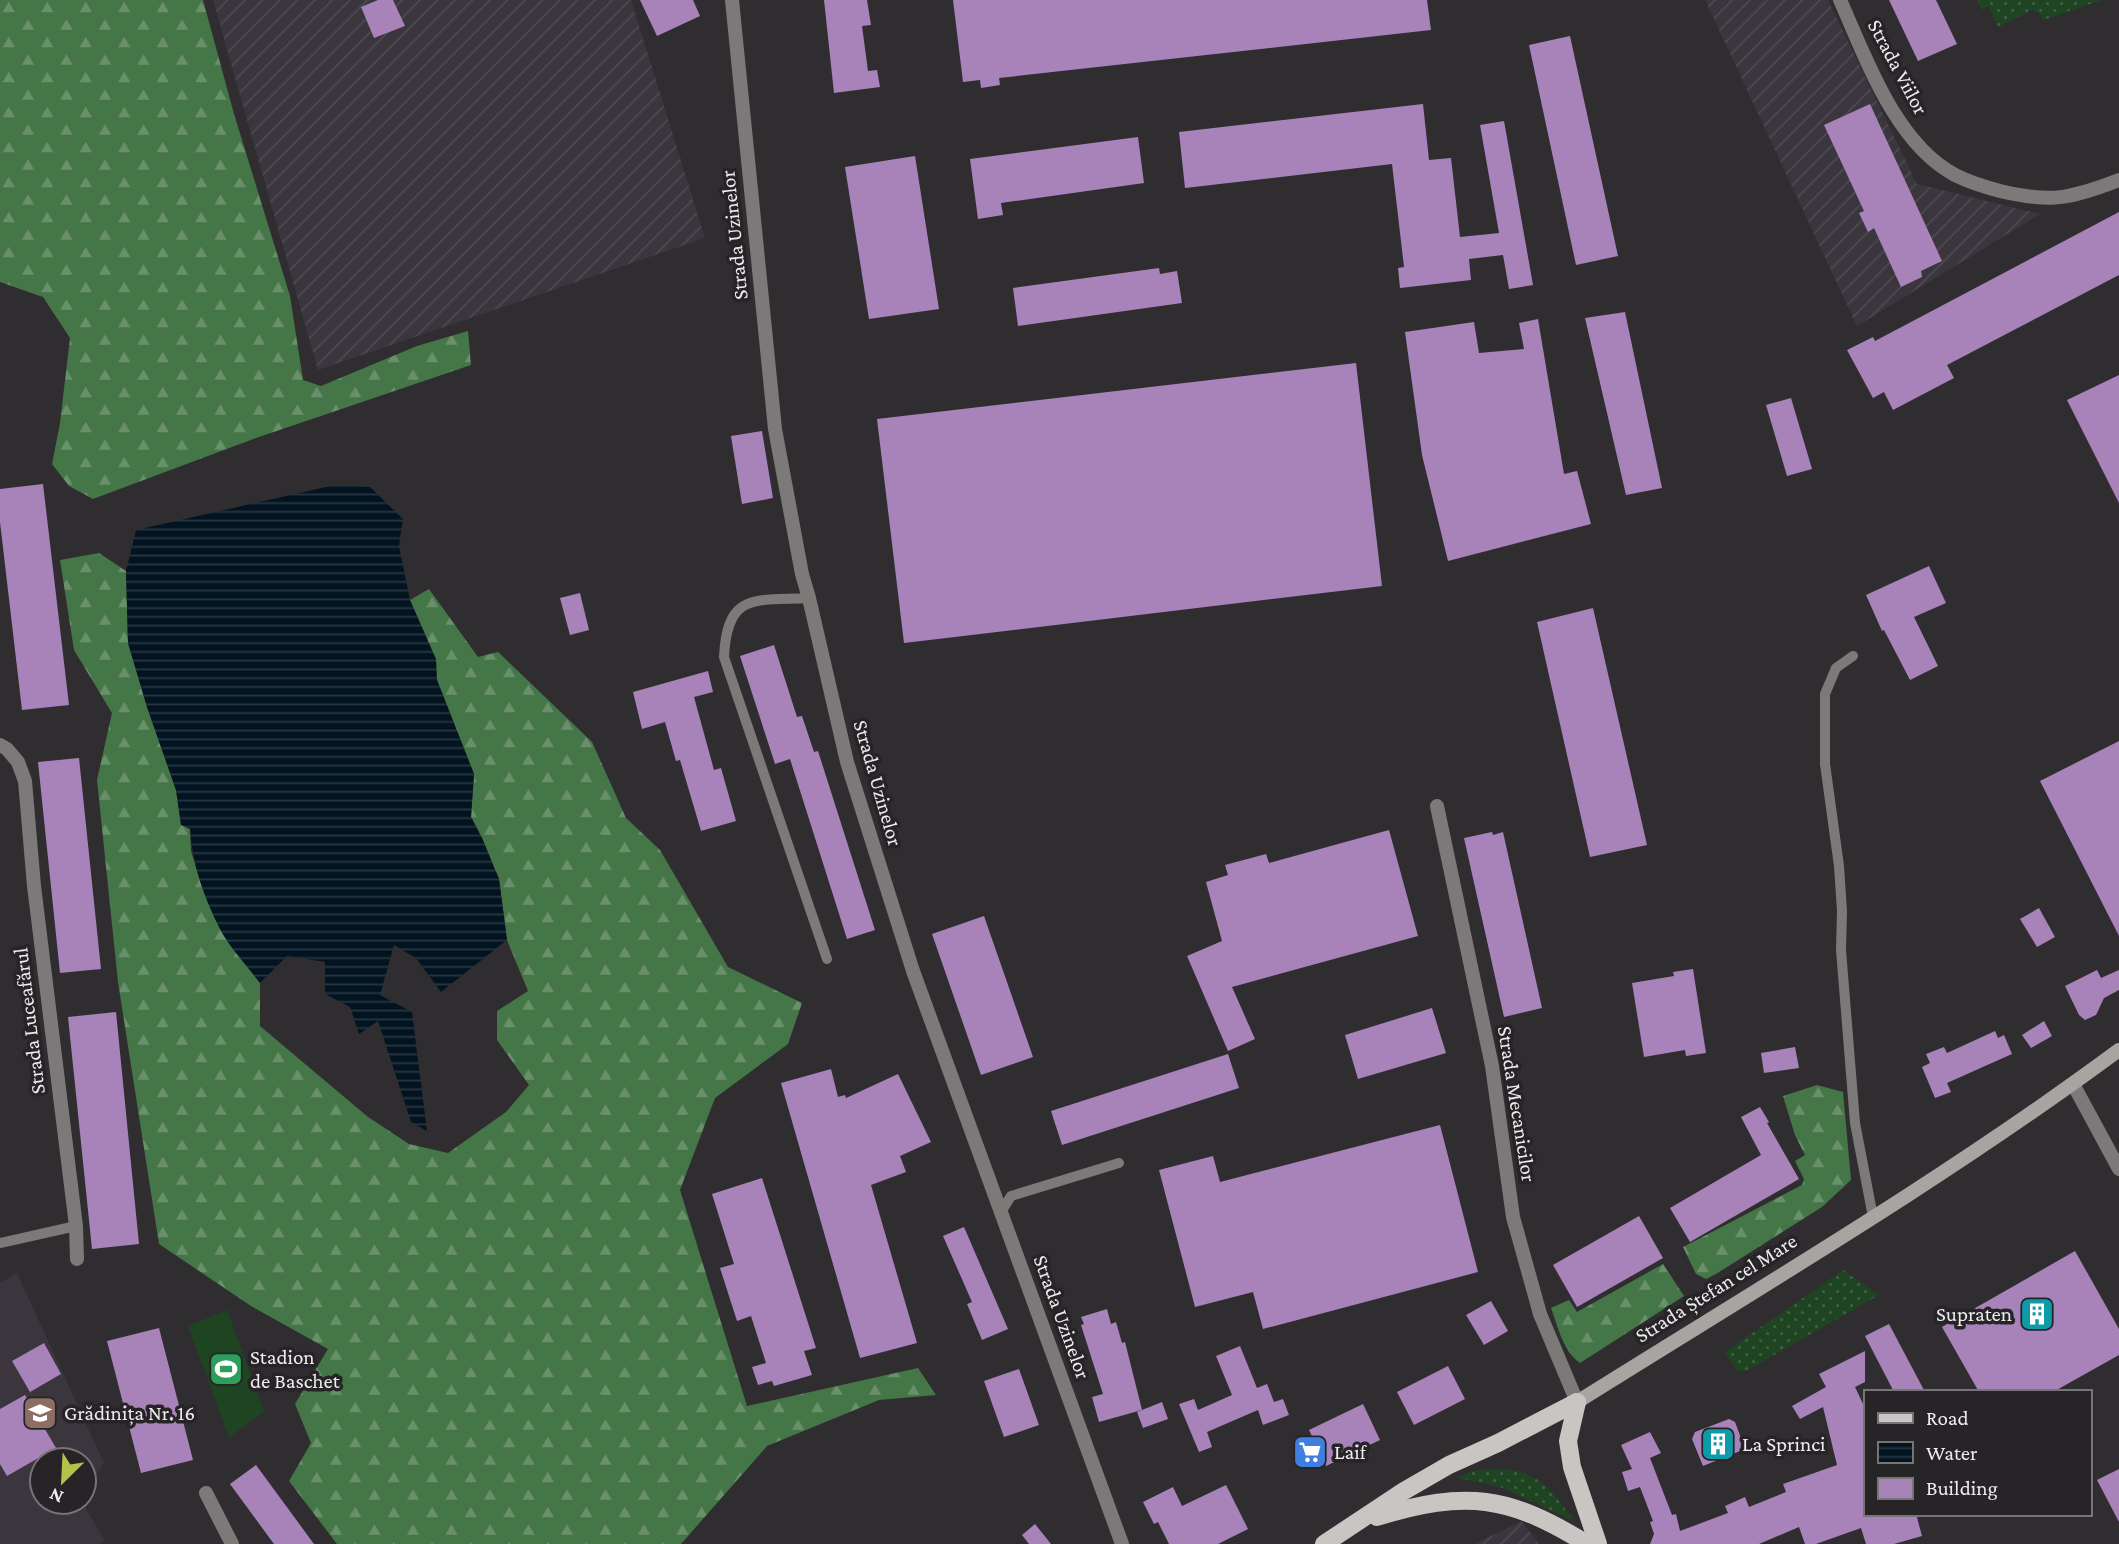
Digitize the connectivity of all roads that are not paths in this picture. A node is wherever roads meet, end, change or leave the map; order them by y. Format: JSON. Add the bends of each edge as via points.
{"nodes":[{"id":1,"x":732,"y":0,"type":"edge"},
{"id":2,"x":1840,"y":0,"type":"edge"},
{"id":3,"x":2119,"y":180,"type":"edge"},
{"id":4,"x":809,"y":597,"type":"junction"},
{"id":5,"x":1853,"y":656,"type":"dead end"},
{"id":6,"x":0,"y":745,"type":"edge"},
{"id":7,"x":1437,"y":806,"type":"dead end"},
{"id":8,"x":827,"y":959,"type":"dead end"},
{"id":9,"x":2119,"y":1050,"type":"edge"},
{"id":10,"x":2074,"y":1084,"type":"junction"},
{"id":11,"x":1119,"y":1163,"type":"dead end"},
{"id":12,"x":2119,"y":1169,"type":"edge"},
{"id":13,"x":1001,"y":1212,"type":"junction"},
{"id":14,"x":1873,"y":1217,"type":"junction"},
{"id":15,"x":76,"y":1226,"type":"junction"},
{"id":16,"x":0,"y":1243,"type":"edge"},
{"id":17,"x":77,"y":1259,"type":"dead end"},
{"id":18,"x":1577,"y":1402,"type":"junction"},
{"id":19,"x":206,"y":1493,"type":"dead end"},
{"id":20,"x":1361,"y":1522,"type":"junction"},
{"id":21,"x":232,"y":1544,"type":"edge"},
{"id":22,"x":1122,"y":1544,"type":"edge"},
{"id":23,"x":1324,"y":1544,"type":"edge"},
{"id":24,"x":1587,"y":1544,"type":"edge"},
{"id":25,"x":1598,"y":1544,"type":"edge"}],
"edges":[{"from":1,"to":4,"type":"street","name":"Strada Uzinelor","via":[[775,429]]},
{"from":2,"to":3,"type":"street","name":"Strada Viilor","via":[[1897,117],[1925,152],[1954,174],[1984,187],[2032,198],[2067,198]]},
{"from":4,"to":8,"type":"lane","via":[[749,601],[735,611],[728,625],[724,657]]},
{"from":4,"to":13,"type":"street","name":"Strada Uzinelor","via":[[851,774],[913,971]]},
{"from":5,"to":14,"type":"lane","via":[[1836,668],[1825,694],[1825,764],[1839,866],[1841,950],[1856,1123]]},
{"from":6,"to":15,"type":"street","name":"Strada Luceafărul","via":[[18,762],[25,781]]},
{"from":7,"to":18,"type":"street","name":"Strada Mecanicilor","via":[[1492,1066],[1513,1217],[1540,1314]]},
{"from":9,"to":10,"type":"main road","name":"Strada Ștefan cel Mare"},
{"from":10,"to":12,"type":"street"},
{"from":10,"to":14,"type":"main road","name":"Strada Ștefan cel Mare"},
{"from":11,"to":13,"type":"lane","via":[[1011,1196]]},
{"from":13,"to":22,"type":"street","name":"Strada Uzinelor"},
{"from":14,"to":18,"type":"main road","name":"Strada Ștefan cel Mare"},
{"from":15,"to":16,"type":"lane"},
{"from":15,"to":17,"type":"street","name":"Strada Luceafărul"},
{"from":18,"to":20,"type":"main road","name":"Strada Ștefan cel Mare","via":[[1449,1465]]},
{"from":18,"to":25,"type":"main road","via":[[1569,1441],[1572,1467]]},
{"from":19,"to":21,"type":"street"},
{"from":20,"to":23,"type":"main road","name":"Strada Ștefan cel Mare"},
{"from":20,"to":24,"type":"main road","via":[[1418,1504],[1473,1500],[1521,1510]]}]}
